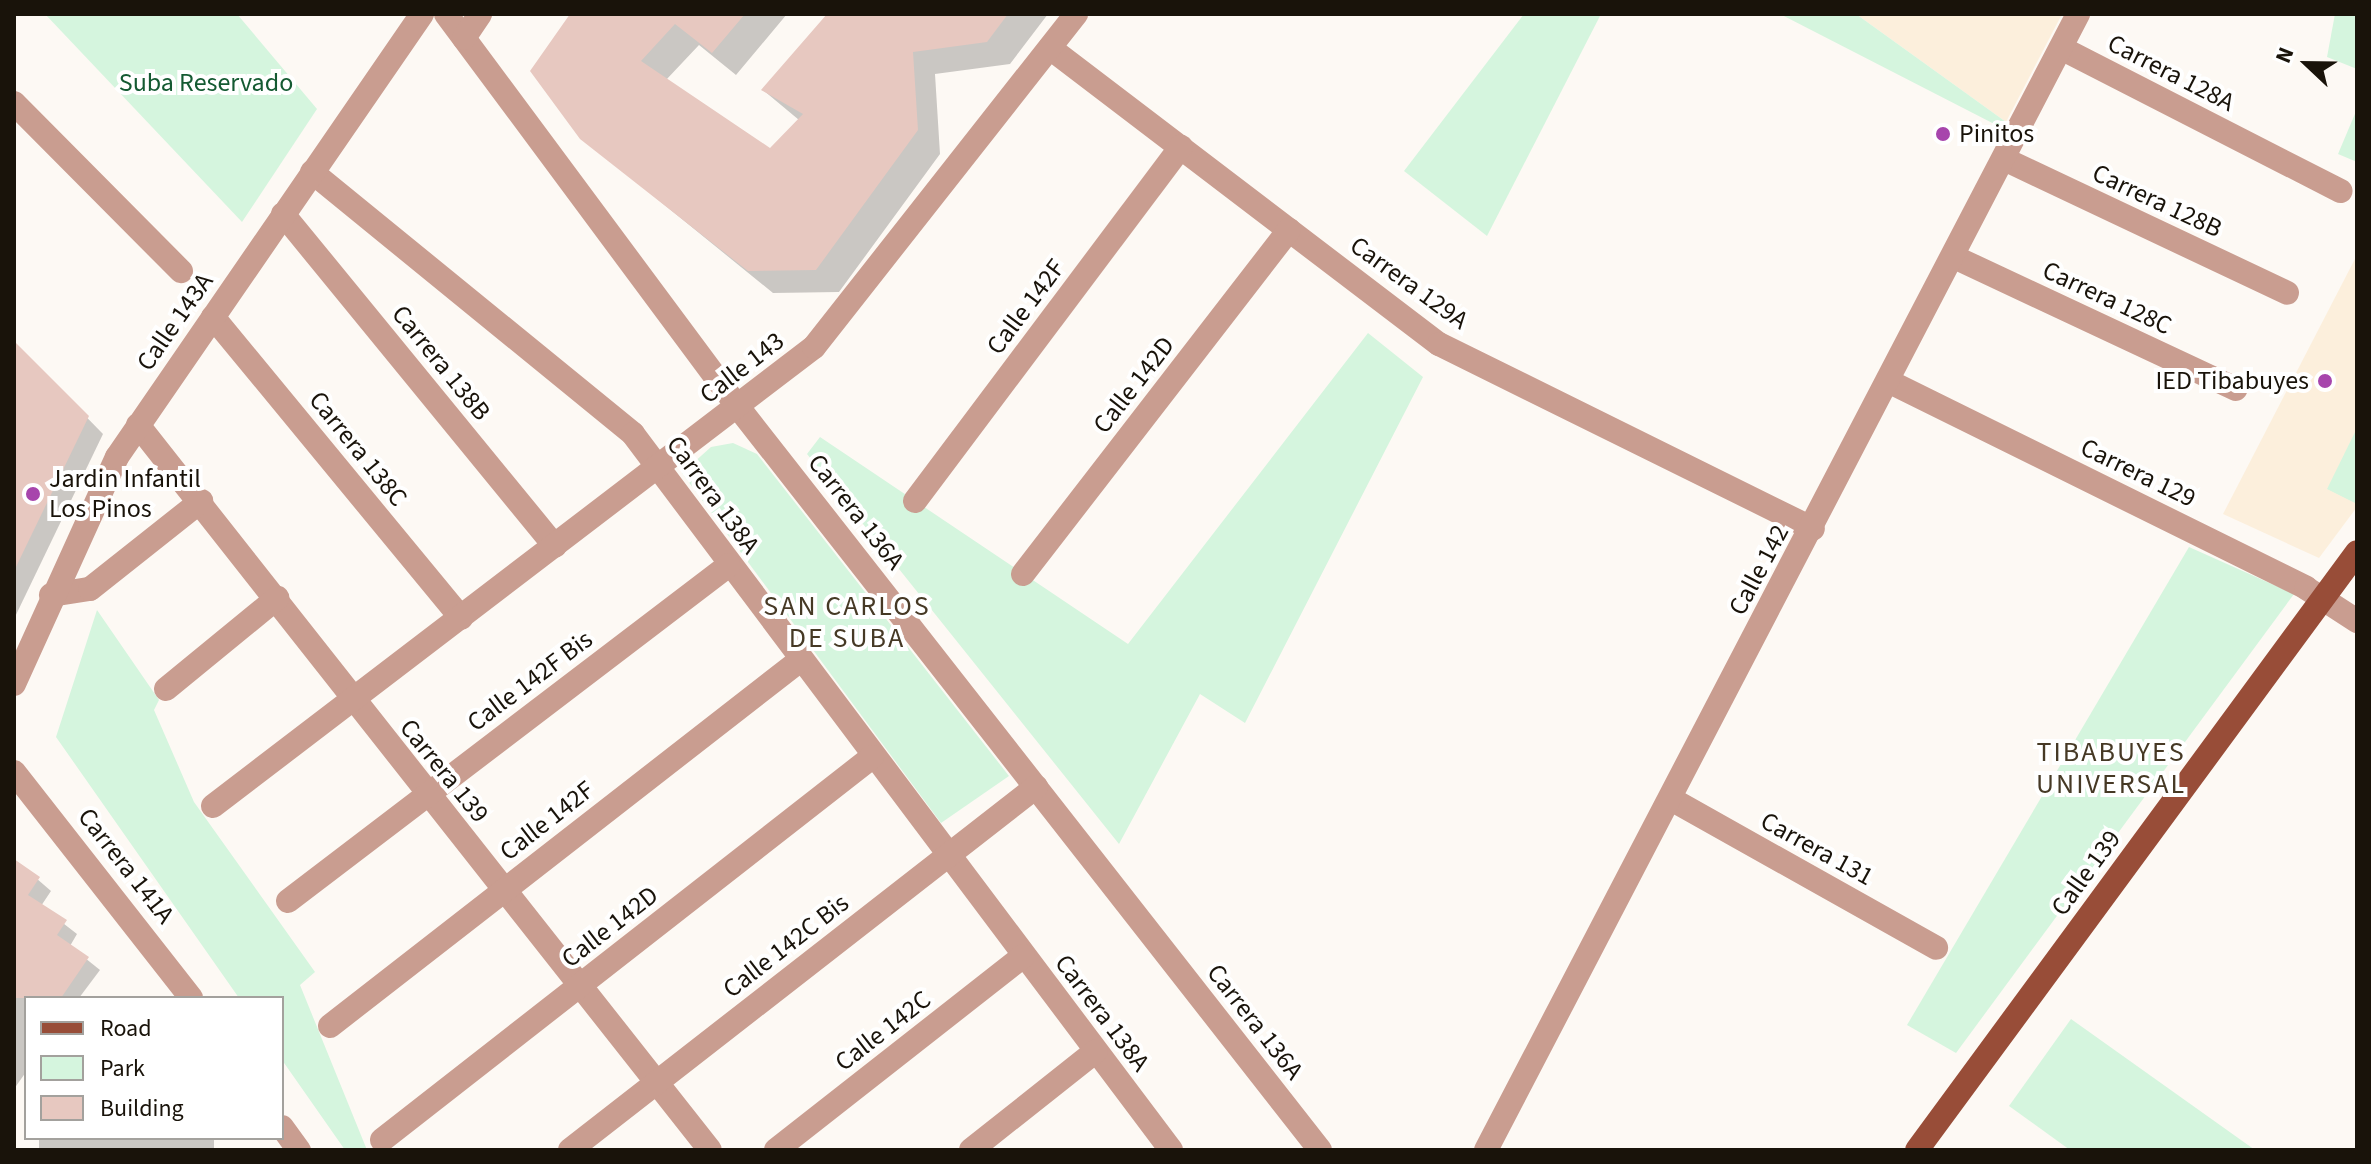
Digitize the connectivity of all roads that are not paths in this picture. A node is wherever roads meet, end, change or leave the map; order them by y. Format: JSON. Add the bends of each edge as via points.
{"nodes":[{"id":1,"x":422,"y":14,"type":"edge"},
{"id":2,"x":446,"y":14,"type":"edge"},
{"id":3,"x":480,"y":14,"type":"edge"},
{"id":4,"x":1076,"y":14,"type":"edge"},
{"id":5,"x":2078,"y":14,"type":"edge"},
{"id":6,"x":464,"y":38,"type":"junction"},
{"id":7,"x":1050,"y":48,"type":"junction"},
{"id":8,"x":2061,"y":48,"type":"junction"},
{"id":9,"x":14,"y":103,"type":"edge"},
{"id":10,"x":1181,"y":147,"type":"junction"},
{"id":11,"x":2004,"y":159,"type":"junction"},
{"id":12,"x":312,"y":172,"type":"junction"},
{"id":13,"x":2341,"y":191,"type":"dead end"},
{"id":14,"x":283,"y":214,"type":"junction"},
{"id":15,"x":1289,"y":230,"type":"junction"},
{"id":16,"x":1954,"y":257,"type":"junction"},
{"id":17,"x":181,"y":271,"type":"dead end"},
{"id":18,"x":2287,"y":293,"type":"dead end"},
{"id":19,"x":213,"y":317,"type":"junction"},
{"id":20,"x":1890,"y":382,"type":"junction"},
{"id":21,"x":2236,"y":389,"type":"dead end"},
{"id":22,"x":738,"y":407,"type":"junction"},
{"id":23,"x":138,"y":425,"type":"junction"},
{"id":24,"x":659,"y":467,"type":"junction"},
{"id":25,"x":201,"y":501,"type":"junction"},
{"id":26,"x":915,"y":501,"type":"dead end"},
{"id":27,"x":1813,"y":529,"type":"junction"},
{"id":28,"x":555,"y":546,"type":"junction"},
{"id":29,"x":2357,"y":552,"type":"edge"},
{"id":30,"x":729,"y":565,"type":"junction"},
{"id":31,"x":1023,"y":574,"type":"dead end"},
{"id":32,"x":51,"y":595,"type":"junction"},
{"id":33,"x":2324,"y":597,"type":"junction"},
{"id":34,"x":277,"y":598,"type":"junction"},
{"id":35,"x":461,"y":618,"type":"junction"},
{"id":36,"x":2357,"y":621,"type":"edge"},
{"id":37,"x":799,"y":661,"type":"junction"},
{"id":38,"x":14,"y":684,"type":"edge"},
{"id":39,"x":166,"y":689,"type":"dead end"},
{"id":40,"x":352,"y":700,"type":"junction"},
{"id":41,"x":872,"y":757,"type":"junction"},
{"id":42,"x":14,"y":772,"type":"edge"},
{"id":43,"x":1036,"y":787,"type":"junction"},
{"id":44,"x":427,"y":794,"type":"junction"},
{"id":45,"x":1671,"y":799,"type":"junction"},
{"id":46,"x":213,"y":806,"type":"dead end"},
{"id":47,"x":947,"y":856,"type":"junction"},
{"id":48,"x":504,"y":891,"type":"junction"},
{"id":49,"x":288,"y":901,"type":"dead end"},
{"id":50,"x":1936,"y":948,"type":"dead end"},
{"id":51,"x":1023,"y":956,"type":"junction"},
{"id":52,"x":580,"y":986,"type":"junction"},
{"id":53,"x":189,"y":996,"type":"edge"},
{"id":54,"x":330,"y":1026,"type":"dead end"},
{"id":55,"x":1096,"y":1051,"type":"junction"},
{"id":56,"x":657,"y":1083,"type":"junction"},
{"id":57,"x":284,"y":1130,"type":"edge"},
{"id":58,"x":382,"y":1140,"type":"dead end"},
{"id":59,"x":1168,"y":1149,"type":"edge"},
{"id":60,"x":299,"y":1150,"type":"edge"},
{"id":61,"x":570,"y":1150,"type":"edge"},
{"id":62,"x":710,"y":1150,"type":"edge"},
{"id":63,"x":776,"y":1150,"type":"edge"},
{"id":64,"x":971,"y":1150,"type":"edge"},
{"id":65,"x":1320,"y":1150,"type":"edge"},
{"id":66,"x":1486,"y":1150,"type":"edge"},
{"id":67,"x":1917,"y":1150,"type":"edge"}],
"edges":[{"from":1,"to":12,"type":"street","name":"Calle 143A"},
{"from":2,"to":6,"type":"street","name":"Carrera 136A"},
{"from":3,"to":6,"type":"street"},
{"from":4,"to":7,"type":"street","name":"Calle 143"},
{"from":5,"to":8,"type":"street","name":"Calle 142"},
{"from":6,"to":22,"type":"street","name":"Carrera 136A"},
{"from":7,"to":10,"type":"street","name":"Carrera 129A"},
{"from":7,"to":22,"type":"street","name":"Calle 143","via":[[848,311]]},
{"from":8,"to":11,"type":"street","name":"Calle 142"},
{"from":8,"to":13,"type":"street","name":"Carrera 128A"},
{"from":9,"to":17,"type":"street"},
{"from":10,"to":15,"type":"street","name":"Carrera 129A"},
{"from":10,"to":26,"type":"street","name":"Calle 142F"},
{"from":11,"to":16,"type":"street","name":"Calle 142"},
{"from":11,"to":18,"type":"street","name":"Carrera 128B"},
{"from":12,"to":14,"type":"street","name":"Calle 143A"},
{"from":12,"to":24,"type":"street","name":"Carrera 138A","via":[[561,370]]},
{"from":14,"to":19,"type":"street","name":"Calle 143A"},
{"from":14,"to":28,"type":"street","name":"Carrera 138B"},
{"from":15,"to":27,"type":"street","name":"Carrera 129A","via":[[1439,344]]},
{"from":15,"to":31,"type":"street","name":"Calle 142D"},
{"from":16,"to":20,"type":"street","name":"Calle 142"},
{"from":16,"to":21,"type":"street","name":"Carrera 128C"},
{"from":19,"to":23,"type":"street","name":"Calle 143A"},
{"from":19,"to":35,"type":"street","name":"Carrera 138C"},
{"from":20,"to":27,"type":"street","name":"Calle 142"},
{"from":20,"to":33,"type":"street","name":"Carrera 129"},
{"from":22,"to":24,"type":"street","name":"Calle 143"},
{"from":22,"to":43,"type":"street","name":"Carrera 136A"},
{"from":23,"to":25,"type":"street","name":"Carrera 139"},
{"from":23,"to":32,"type":"street","name":"Calle 143A"},
{"from":24,"to":28,"type":"street","name":"Calle 143"},
{"from":24,"to":30,"type":"street","name":"Carrera 138A"},
{"from":25,"to":32,"type":"street","via":[[90,589]]},
{"from":25,"to":34,"type":"street","name":"Carrera 139"},
{"from":27,"to":45,"type":"street","name":"Calle 142"},
{"from":28,"to":35,"type":"street","name":"Calle 143"},
{"from":29,"to":33,"type":"main road","name":"Calle 139"},
{"from":30,"to":37,"type":"street","name":"Carrera 138A"},
{"from":30,"to":44,"type":"street","name":"Calle 142F Bis"},
{"from":32,"to":38,"type":"street","name":"Calle 143A"},
{"from":33,"to":36,"type":"street","name":"Carrera 129"},
{"from":33,"to":67,"type":"main road","name":"Calle 139"},
{"from":34,"to":39,"type":"street"},
{"from":34,"to":40,"type":"street","name":"Carrera 139"},
{"from":35,"to":40,"type":"street","name":"Calle 143"},
{"from":37,"to":41,"type":"street","name":"Carrera 138A"},
{"from":37,"to":48,"type":"street","name":"Calle 142F"},
{"from":40,"to":44,"type":"street","name":"Carrera 139"},
{"from":40,"to":46,"type":"street","name":"Calle 143"},
{"from":41,"to":47,"type":"street","name":"Carrera 138A"},
{"from":41,"to":52,"type":"street","name":"Calle 142D"},
{"from":42,"to":53,"type":"street","name":"Carrera 141A"},
{"from":43,"to":47,"type":"street","name":"Calle 142C Bis"},
{"from":43,"to":65,"type":"street","name":"Carrera 136A"},
{"from":44,"to":48,"type":"street","name":"Carrera 139"},
{"from":44,"to":49,"type":"street","name":"Calle 142F Bis"},
{"from":45,"to":50,"type":"street","name":"Carrera 131"},
{"from":45,"to":66,"type":"street","name":"Calle 142"},
{"from":47,"to":51,"type":"street","name":"Carrera 138A"},
{"from":47,"to":56,"type":"street","name":"Calle 142C Bis"},
{"from":48,"to":52,"type":"street","name":"Carrera 139"},
{"from":48,"to":54,"type":"street","name":"Calle 142F"},
{"from":51,"to":55,"type":"street","name":"Carrera 138A"},
{"from":51,"to":63,"type":"street","name":"Calle 142C"},
{"from":52,"to":56,"type":"street","name":"Carrera 139"},
{"from":52,"to":58,"type":"street","name":"Calle 142D"},
{"from":55,"to":59,"type":"street","name":"Carrera 138A"},
{"from":55,"to":64,"type":"street"},
{"from":56,"to":61,"type":"street","name":"Calle 142C Bis"},
{"from":56,"to":62,"type":"street","name":"Carrera 139"},
{"from":57,"to":60,"type":"street"}]}
